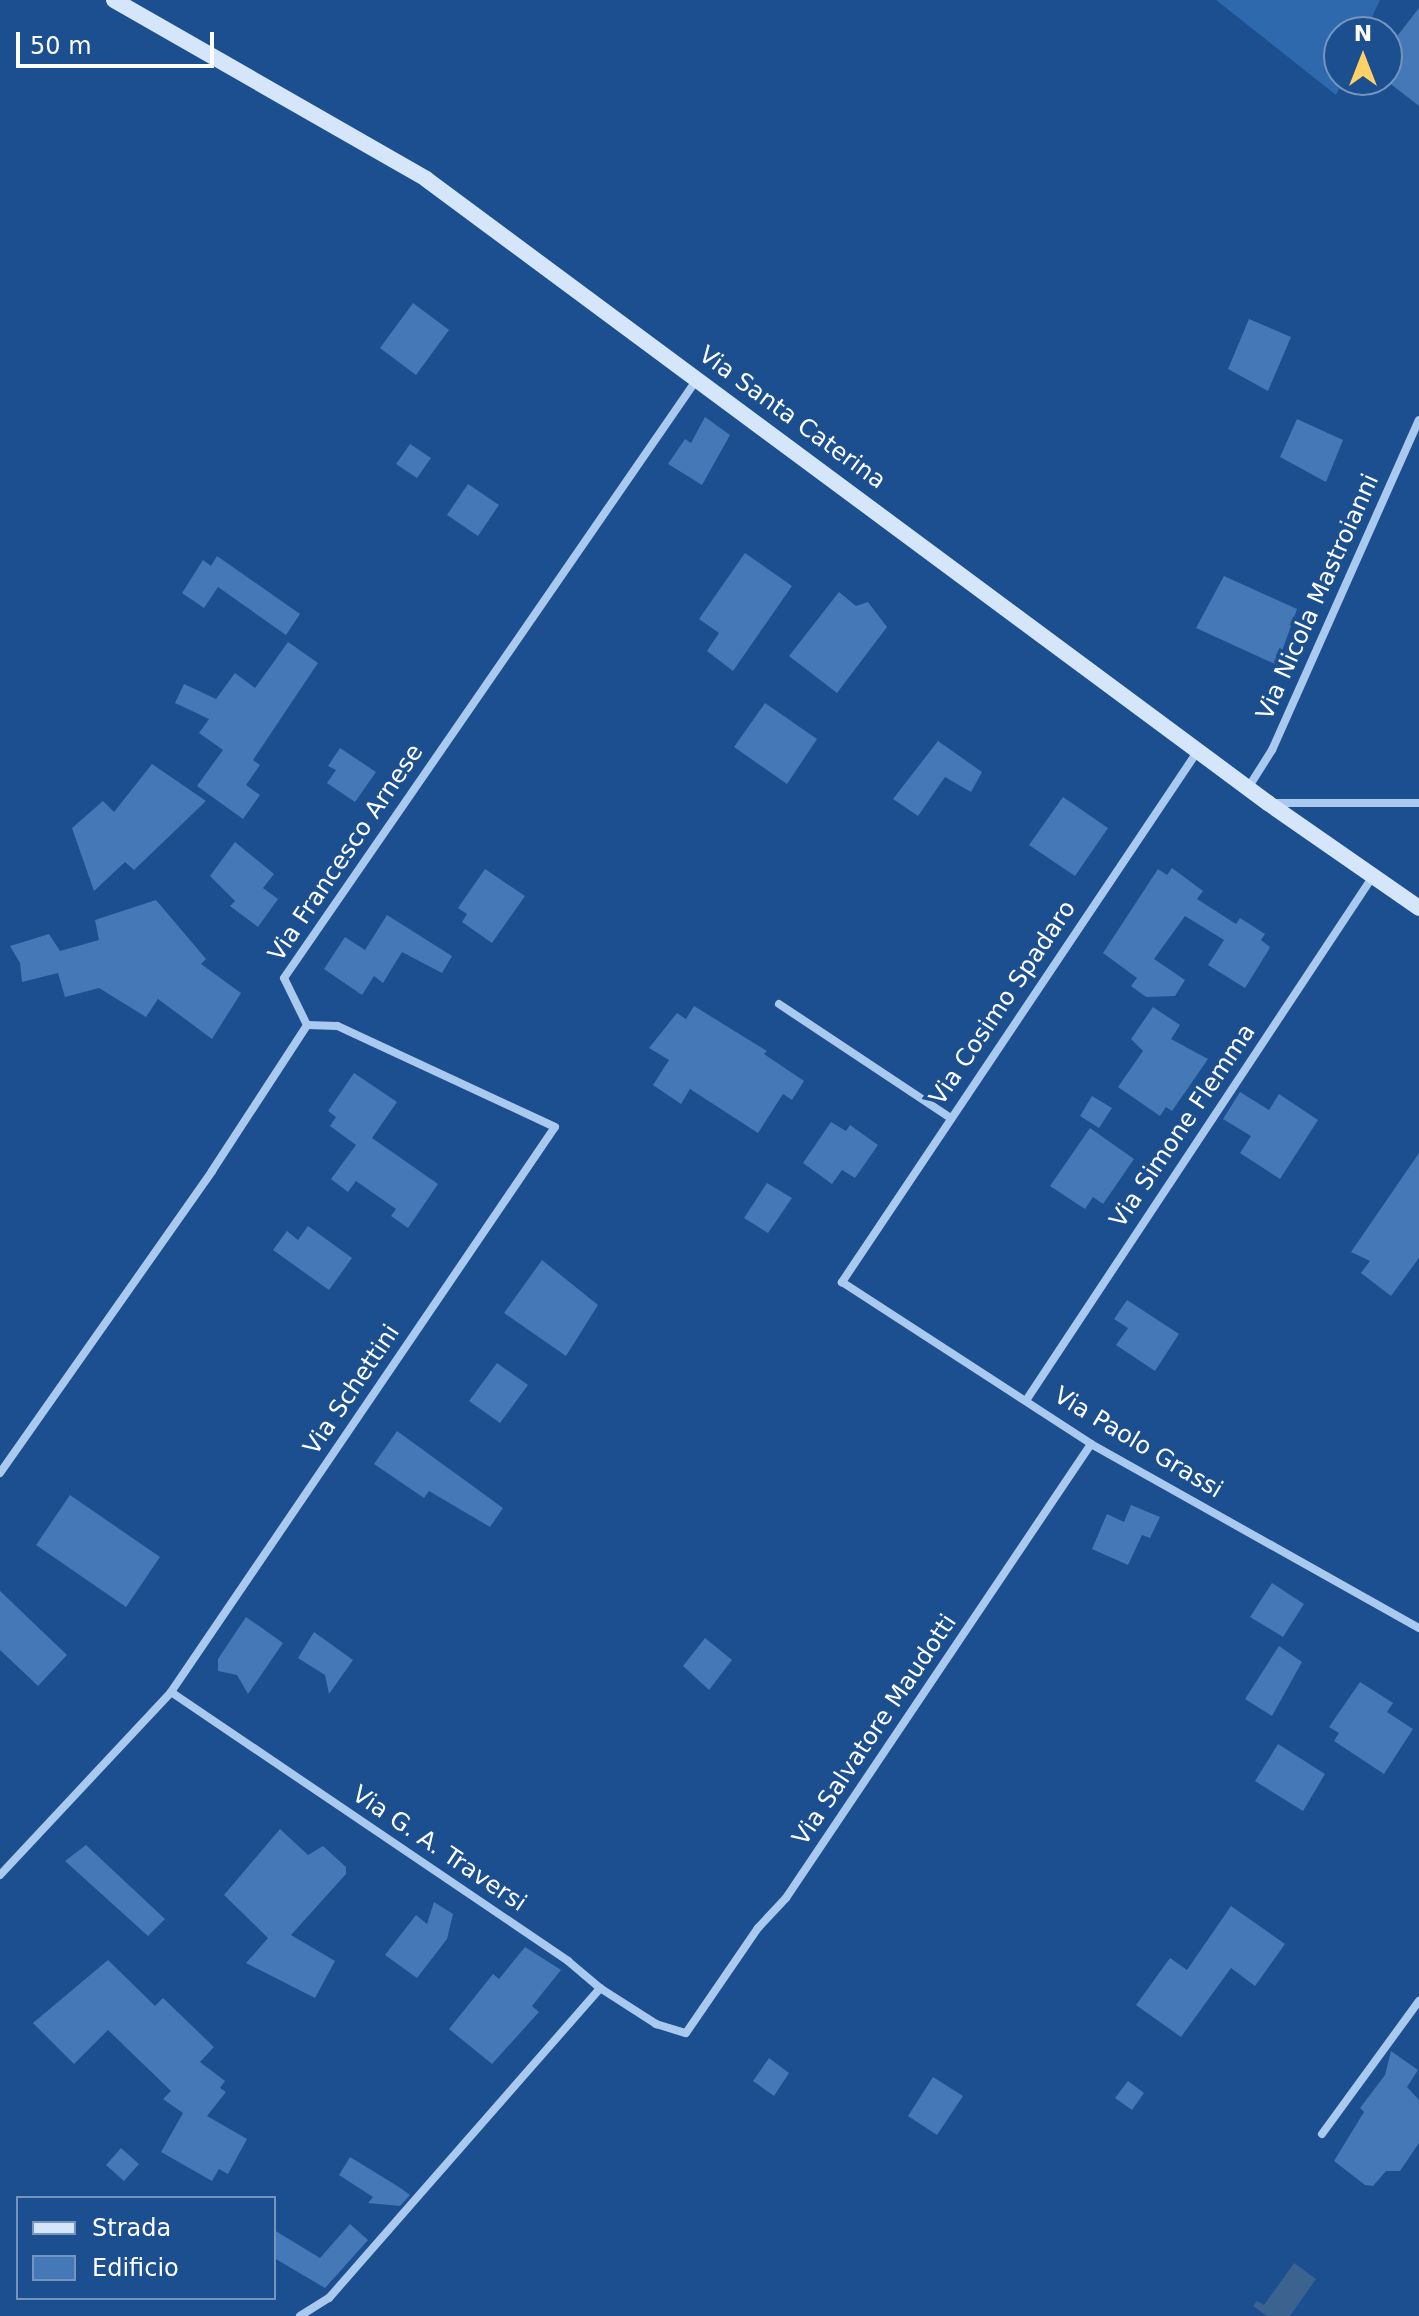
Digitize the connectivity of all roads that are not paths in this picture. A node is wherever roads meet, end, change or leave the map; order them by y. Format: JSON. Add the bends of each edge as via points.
{"nodes":[{"id":1,"x":114,"y":0,"type":"edge"},
{"id":2,"x":698,"y":379,"type":"junction"},
{"id":3,"x":1419,"y":420,"type":"edge"},
{"id":4,"x":1200,"y":748,"type":"junction"},
{"id":5,"x":1248,"y":788,"type":"junction"},
{"id":6,"x":1268,"y":803,"type":"junction"},
{"id":7,"x":1419,"y":803,"type":"edge"},
{"id":8,"x":1373,"y":875,"type":"junction"},
{"id":9,"x":1419,"y":908,"type":"edge"},
{"id":10,"x":779,"y":1004,"type":"dead end"},
{"id":11,"x":307,"y":1025,"type":"junction"},
{"id":12,"x":949,"y":1117,"type":"junction"},
{"id":13,"x":842,"y":1282,"type":"joint"},
{"id":14,"x":1027,"y":1399,"type":"junction"},
{"id":15,"x":1091,"y":1444,"type":"junction"},
{"id":16,"x":0,"y":1473,"type":"edge"},
{"id":17,"x":1419,"y":1628,"type":"edge"},
{"id":18,"x":171,"y":1692,"type":"junction"},
{"id":19,"x":0,"y":1875,"type":"edge"},
{"id":20,"x":600,"y":1988,"type":"junction"},
{"id":21,"x":1419,"y":2001,"type":"edge"},
{"id":22,"x":686,"y":2033,"type":"joint"},
{"id":23,"x":1322,"y":2134,"type":"dead end"},
{"id":24,"x":300,"y":2316,"type":"edge"}],
"edges":[{"from":1,"to":2,"type":"street","name":"Via Santa Caterina","via":[[426,179]]},
{"from":2,"to":4,"type":"street","name":"Via Santa Caterina"},
{"from":2,"to":11,"type":"street","name":"Via Francesco Arnese","via":[[284,978]]},
{"from":3,"to":5,"type":"street","name":"Via Nicola Mastroianni","via":[[1272,750]]},
{"from":4,"to":5,"type":"street","name":"Via Santa Caterina"},
{"from":4,"to":12,"type":"street","name":"Via Cosimo Spadaro"},
{"from":5,"to":6,"type":"street","name":"Via Santa Caterina"},
{"from":6,"to":7,"type":"street"},
{"from":6,"to":8,"type":"street","name":"Via Santa Caterina"},
{"from":8,"to":9,"type":"street","name":"Via Santa Caterina"},
{"from":8,"to":14,"type":"street","name":"Via Simone Flemma"},
{"from":10,"to":12,"type":"street"},
{"from":11,"to":16,"type":"street","via":[[212,1171]]},
{"from":11,"to":18,"type":"street","name":"Via Schettini","via":[[337,1026],[555,1127]]},
{"from":12,"to":13,"type":"street","name":"Via Cosimo Spadaro"},
{"from":13,"to":14,"type":"street","name":"Via Paolo Grassi"},
{"from":14,"to":15,"type":"street","name":"Via Paolo Grassi"},
{"from":15,"to":17,"type":"street","name":"Via Paolo Grassi"},
{"from":15,"to":22,"type":"street","name":"Via Salvatore Maudotti","via":[[786,1898],[758,1928]]},
{"from":18,"to":19,"type":"street","name":"Via Schettini"},
{"from":18,"to":20,"type":"street","name":"Via G. A. Traversi","via":[[568,1961]]},
{"from":20,"to":22,"type":"street","name":"Via G. A. Traversi","via":[[656,2024]]},
{"from":20,"to":24,"type":"street","via":[[329,2298]]},
{"from":21,"to":23,"type":"street"}]}
